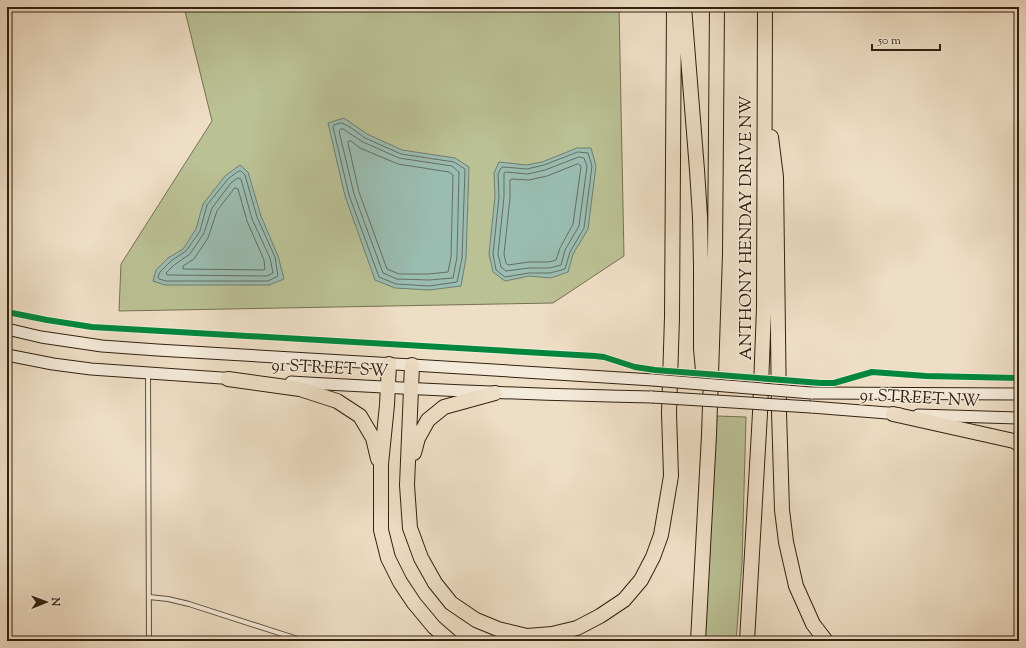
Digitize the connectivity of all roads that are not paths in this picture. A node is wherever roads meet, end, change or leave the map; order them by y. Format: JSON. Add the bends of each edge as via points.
{"nodes":[{"id":1,"x":674,"y":7,"type":"edge"},
{"id":2,"x":684,"y":7,"type":"edge"},
{"id":3,"x":717,"y":7,"type":"edge"},
{"id":4,"x":765,"y":7,"type":"edge"},
{"id":5,"x":764,"y":82,"type":"junction"},
{"id":6,"x":7,"y":329,"type":"edge"},
{"id":7,"x":7,"y":355,"type":"edge"},
{"id":8,"x":389,"y":364,"type":"junction"},
{"id":9,"x":412,"y":365,"type":"junction"},
{"id":10,"x":148,"y":373,"type":"junction"},
{"id":11,"x":228,"y":379,"type":"junction"},
{"id":12,"x":653,"y":380,"type":"joint"},
{"id":13,"x":388,"y":387,"type":"junction"},
{"id":14,"x":411,"y":388,"type":"junction"},
{"id":15,"x":495,"y":393,"type":"junction"},
{"id":16,"x":1019,"y":394,"type":"edge"},
{"id":17,"x":652,"y":397,"type":"joint"},
{"id":18,"x":893,"y":414,"type":"junction"},
{"id":19,"x":1019,"y":418,"type":"edge"},
{"id":20,"x":708,"y":435,"type":"junction"},
{"id":21,"x":1019,"y":444,"type":"edge"},
{"id":22,"x":407,"y":485,"type":"junction"},
{"id":23,"x":381,"y":494,"type":"junction"},
{"id":24,"x":149,"y":597,"type":"junction"},
{"id":25,"x":149,"y":641,"type":"edge"},
{"id":26,"x":304,"y":641,"type":"edge"},
{"id":27,"x":450,"y":641,"type":"edge"},
{"id":28,"x":698,"y":641,"type":"edge"},
{"id":29,"x":747,"y":641,"type":"edge"},
{"id":30,"x":826,"y":641,"type":"edge"}],
"edges":[{"from":1,"to":22,"type":"highway","via":[[669,413],[671,476],[661,535],[641,580],[624,600],[577,628],[527,636],[498,629],[476,620],[451,603],[435,583],[421,558],[410,528]]},
{"from":2,"to":20,"type":"highway","via":[[700,217],[701,349]]},
{"from":3,"to":20,"type":"highway","name":"ANTHONY HENDAY DRIVE NW","via":[[715,254]]},
{"from":4,"to":5,"type":"highway","name":"ANTHONY HENDAY DRIVE NW"},
{"from":5,"to":29,"type":"highway","name":"ANTHONY HENDAY DRIVE NW","via":[[764,308]]},
{"from":5,"to":30,"type":"highway","via":[[776,177],[782,510],[796,586],[813,624]]},
{"from":6,"to":8,"type":"main road","name":"91 STREET SW","via":[[102,346]]},
{"from":7,"to":10,"type":"main road","name":"91 STREET SW","via":[[91,369]]},
{"from":8,"to":9,"type":"main road","name":"91 STREET SW"},
{"from":8,"to":13,"type":"highway"},
{"from":9,"to":12,"type":"main road","name":"91 STREET SW"},
{"from":9,"to":14,"type":"highway"},
{"from":10,"to":11,"type":"main road","name":"91 STREET SW"},
{"from":10,"to":24,"type":"lane"},
{"from":11,"to":13,"type":"main road","name":"91 STREET SW"},
{"from":11,"to":23,"type":"highway","via":[[300,389],[337,401],[360,416],[374,438]]},
{"from":12,"to":16,"type":"main road","name":"91 STREET NW","bridge":true,"via":[[811,393]]},
{"from":13,"to":14,"type":"main road","name":"91 STREET SW"},
{"from":13,"to":23,"type":"highway"},
{"from":14,"to":15,"type":"main road","name":"91 STREET SW"},
{"from":14,"to":22,"type":"highway"},
{"from":15,"to":17,"type":"main road","name":"91 STREET SW"},
{"from":15,"to":22,"type":"highway","via":[[444,407],[428,420],[418,438]]},
{"from":17,"to":18,"type":"main road","name":"91 STREET NW","bridge":true},
{"from":18,"to":19,"type":"main road","name":"91 STREET NW"},
{"from":18,"to":21,"type":"highway"},
{"from":20,"to":28,"type":"highway","name":"ANTHONY HENDAY DRIVE NW"},
{"from":23,"to":27,"type":"highway","via":[[381,530],[388,558],[414,603],[434,628]]},
{"from":24,"to":25,"type":"lane"},
{"from":24,"to":26,"type":"lane","via":[[189,604]]}]}
